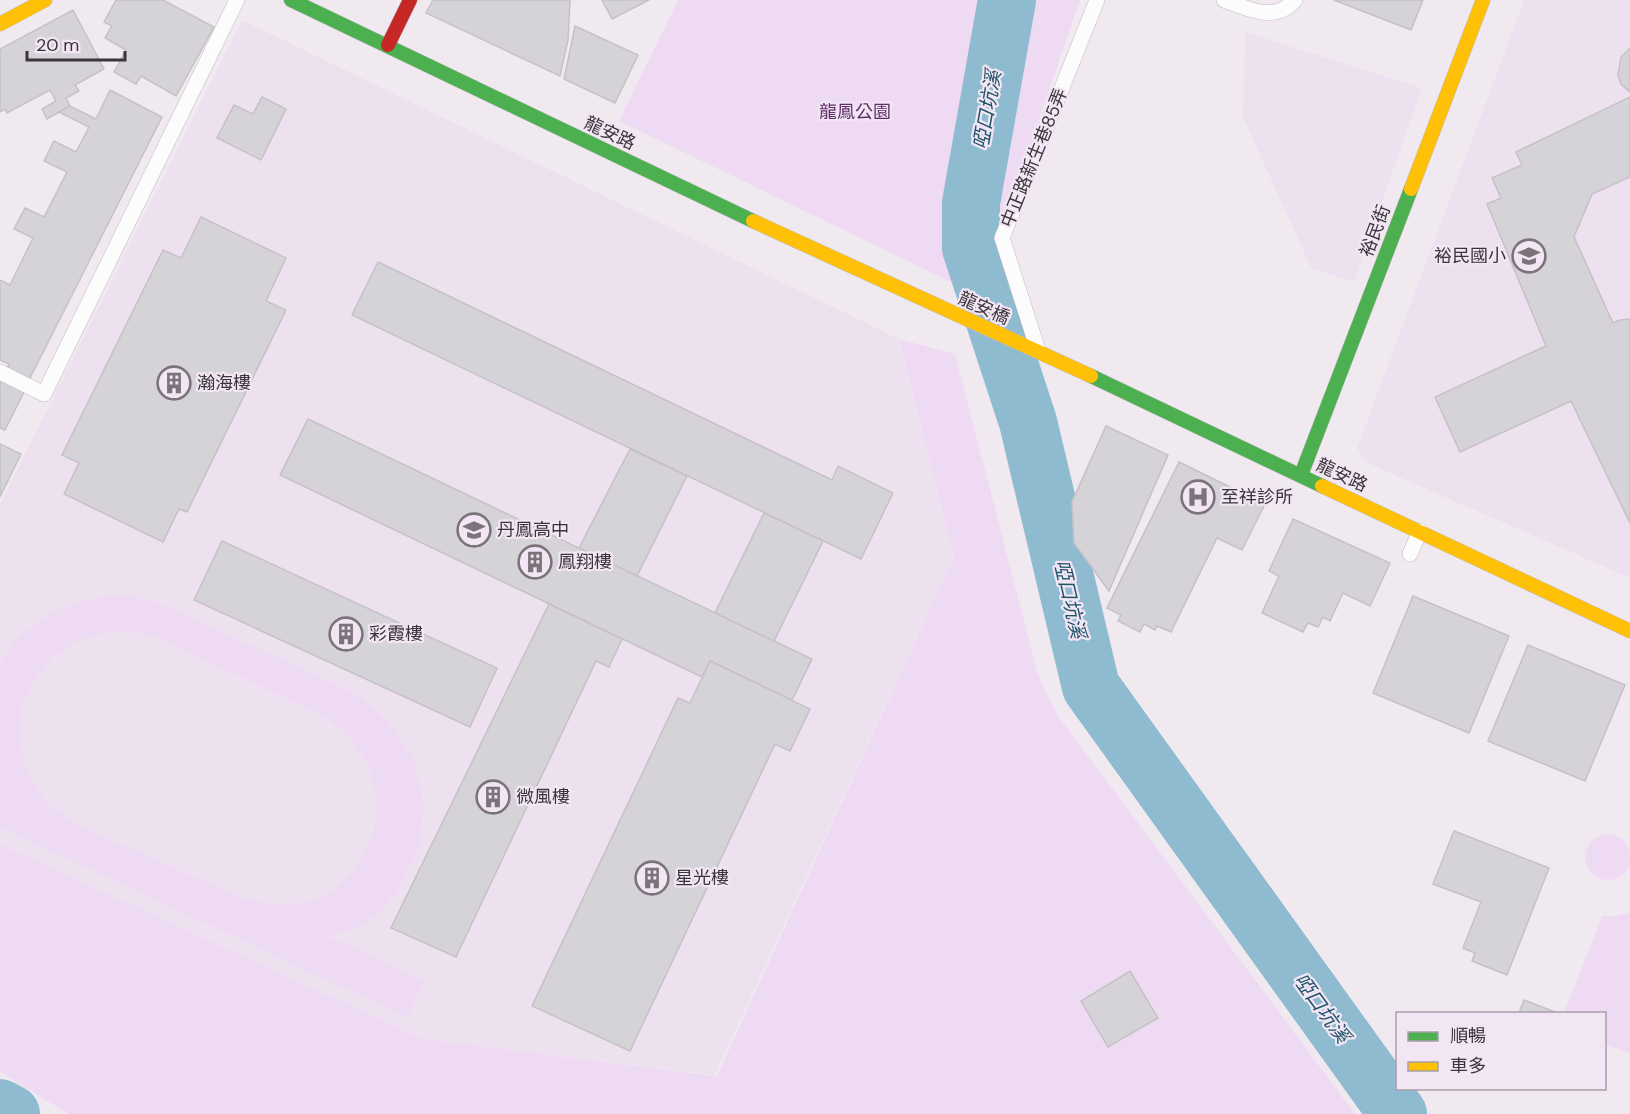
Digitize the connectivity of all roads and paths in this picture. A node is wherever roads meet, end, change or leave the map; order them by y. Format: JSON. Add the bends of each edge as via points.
{"nodes":[{"id":1,"x":45,"y":0,"type":"edge"},
{"id":2,"x":237,"y":0,"type":"edge"},
{"id":3,"x":291,"y":0,"type":"edge"},
{"id":4,"x":410,"y":0,"type":"edge"},
{"id":5,"x":1097,"y":0,"type":"edge"},
{"id":6,"x":1224,"y":0,"type":"edge"},
{"id":7,"x":1294,"y":0,"type":"edge"},
{"id":8,"x":1483,"y":0,"type":"edge"},
{"id":9,"x":0,"y":24,"type":"edge"},
{"id":10,"x":388,"y":45,"type":"junction"},
{"id":11,"x":915,"y":296,"type":"joint"},
{"id":12,"x":1039,"y":352,"type":"junction"},
{"id":13,"x":0,"y":372,"type":"edge"},
{"id":14,"x":1301,"y":475,"type":"junction"},
{"id":15,"x":1420,"y":531,"type":"junction"},
{"id":16,"x":1410,"y":554,"type":"dead end"},
{"id":17,"x":1630,"y":631,"type":"edge"}],
"edges":[{"from":1,"to":9,"type":"street"},
{"from":2,"to":13,"type":"lane","via":[[44,394]]},
{"from":3,"to":10,"type":"street","name":"龍安路"},
{"from":4,"to":10,"type":"street"},
{"from":5,"to":12,"type":"lane","name":"中正路新生巷85弄","via":[[1002,237]]},
{"from":6,"to":7,"type":"lane","via":[[1272,14]]},
{"from":8,"to":14,"type":"street","name":"裕民街"},
{"from":10,"to":11,"type":"street","name":"龍安路"},
{"from":11,"to":12,"type":"street","name":"龍安橋"},
{"from":12,"to":14,"type":"street","name":"龍安路"},
{"from":14,"to":15,"type":"street","name":"龍安路"},
{"from":15,"to":16,"type":"lane"},
{"from":15,"to":17,"type":"street","name":"龍安路"}]}
